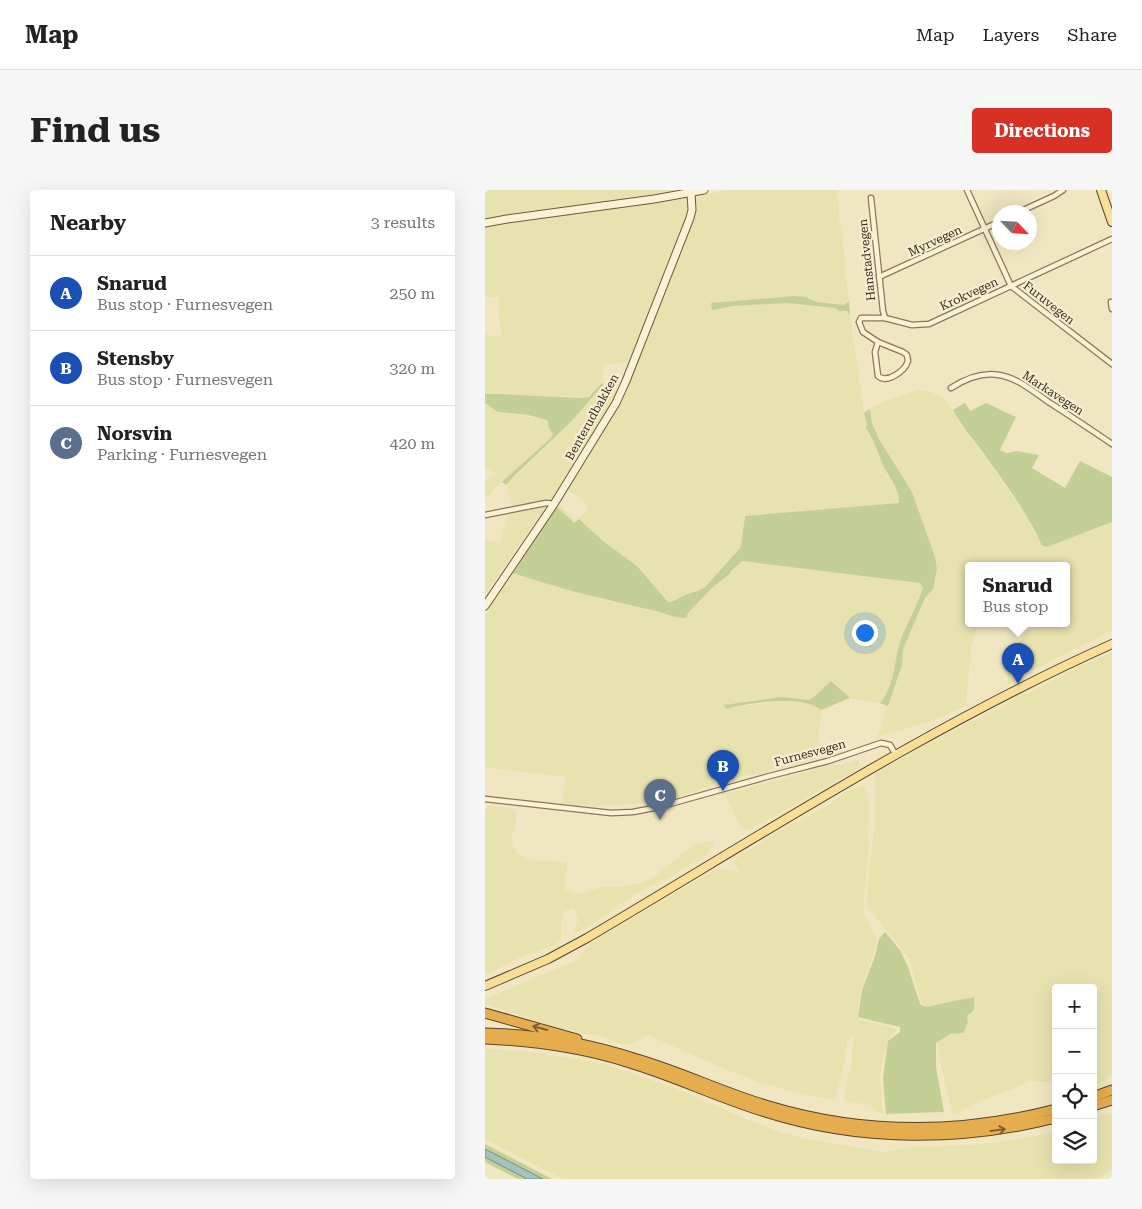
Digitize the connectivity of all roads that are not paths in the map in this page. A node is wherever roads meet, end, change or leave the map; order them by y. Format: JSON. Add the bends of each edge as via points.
{"nodes":[{"id":1,"x":704,"y":190,"type":"edge"},
{"id":2,"x":967,"y":190,"type":"edge"},
{"id":3,"x":1063,"y":190,"type":"edge"},
{"id":4,"x":1101,"y":190,"type":"edge"},
{"id":5,"x":691,"y":193,"type":"junction"},
{"id":6,"x":871,"y":198,"type":"dead end"},
{"id":7,"x":1033,"y":205,"type":"edge"},
{"id":8,"x":1112,"y":222,"type":"edge"},
{"id":9,"x":485,"y":224,"type":"edge"},
{"id":10,"x":992,"y":225,"type":"edge"},
{"id":11,"x":984,"y":229,"type":"junction"},
{"id":12,"x":1112,"y":239,"type":"edge"},
{"id":13,"x":879,"y":276,"type":"junction"},
{"id":14,"x":1011,"y":286,"type":"junction"},
{"id":15,"x":1111,"y":302,"type":"edge"},
{"id":16,"x":1112,"y":309,"type":"edge"},
{"id":17,"x":885,"y":318,"type":"junction"},
{"id":18,"x":878,"y":342,"type":"junction"},
{"id":19,"x":1112,"y":364,"type":"edge"},
{"id":20,"x":951,"y":388,"type":"dead end"},
{"id":21,"x":1112,"y":444,"type":"edge"},
{"id":22,"x":554,"y":504,"type":"junction"},
{"id":23,"x":485,"y":515,"type":"edge"},
{"id":24,"x":485,"y":606,"type":"edge"},
{"id":25,"x":1112,"y":644,"type":"edge"},
{"id":26,"x":897,"y":754,"type":"junction"},
{"id":27,"x":485,"y":799,"type":"edge"},
{"id":28,"x":485,"y":986,"type":"edge"},
{"id":29,"x":485,"y":1013,"type":"edge"},
{"id":30,"x":485,"y":1033,"type":"edge"},
{"id":31,"x":485,"y":1039,"type":"edge"},
{"id":32,"x":603,"y":1049,"type":"junction"},
{"id":33,"x":1112,"y":1090,"type":"edge"},
{"id":34,"x":1097,"y":1096,"type":"edge"},
{"id":35,"x":1112,"y":1100,"type":"edge"},
{"id":36,"x":1097,"y":1105,"type":"edge"},
{"id":37,"x":1052,"y":1110,"type":"edge"},
{"id":38,"x":1052,"y":1119,"type":"edge"}],
"edges":[{"from":1,"to":5,"type":"main road"},
{"from":2,"to":11,"type":"street","name":"Furuvegen"},
{"from":3,"to":7,"type":"street"},
{"from":4,"to":8,"type":"main road"},
{"from":5,"to":9,"type":"main road"},
{"from":5,"to":22,"type":"main road","name":"Benterudbakken","via":[[690,218],[627,380],[604,424]]},
{"from":6,"to":13,"type":"street","name":"Hanstadvegen"},
{"from":10,"to":11,"type":"street","name":"Myrvegen"},
{"from":11,"to":13,"type":"street","name":"Myrvegen"},
{"from":11,"to":14,"type":"street","name":"Furuvegen"},
{"from":12,"to":14,"type":"street","name":"Krokvegen"},
{"from":13,"to":17,"type":"street","name":"Hanstadvegen"},
{"from":14,"to":17,"type":"street","name":"Krokvegen","via":[[924,325],[909,325]]},
{"from":14,"to":19,"type":"street","name":"Furuvegen"},
{"from":15,"to":16,"type":"street"},
{"from":17,"to":18,"type":"street","name":"Krokvegen","via":[[866,317],[859,322],[863,332]]},
{"from":18,"to":18,"type":"street","name":"Krokvegen","via":[[903,352],[908,361],[903,369],[886,379],[878,376],[875,352]]},
{"from":20,"to":21,"type":"street","name":"Markavegen","via":[[982,375],[1009,378]]},
{"from":22,"to":23,"type":"street"},
{"from":22,"to":24,"type":"main road","name":"Benterudbakken"},
{"from":25,"to":26,"type":"main road","via":[[1028,684]]},
{"from":26,"to":27,"type":"street","name":"Furnesvegen","via":[[890,745],[881,743],[828,761],[633,812],[611,813]]},
{"from":26,"to":28,"type":"main road","via":[[587,938]]},
{"from":32,"to":29,"type":"highway","one_way":true,"via":[[564,1034]]},
{"from":30,"to":32,"type":"highway","via":[[535,1036]]},
{"from":31,"to":38,"type":"highway","one_way":true,"via":[[533,1043],[595,1054],[648,1069],[766,1112],[804,1123],[857,1132],[943,1135],[1004,1129]]},
{"from":32,"to":37,"type":"highway","via":[[767,1106],[844,1123],[942,1127],[1001,1121]]},
{"from":33,"to":34,"type":"highway"},
{"from":35,"to":36,"type":"highway"}]}
